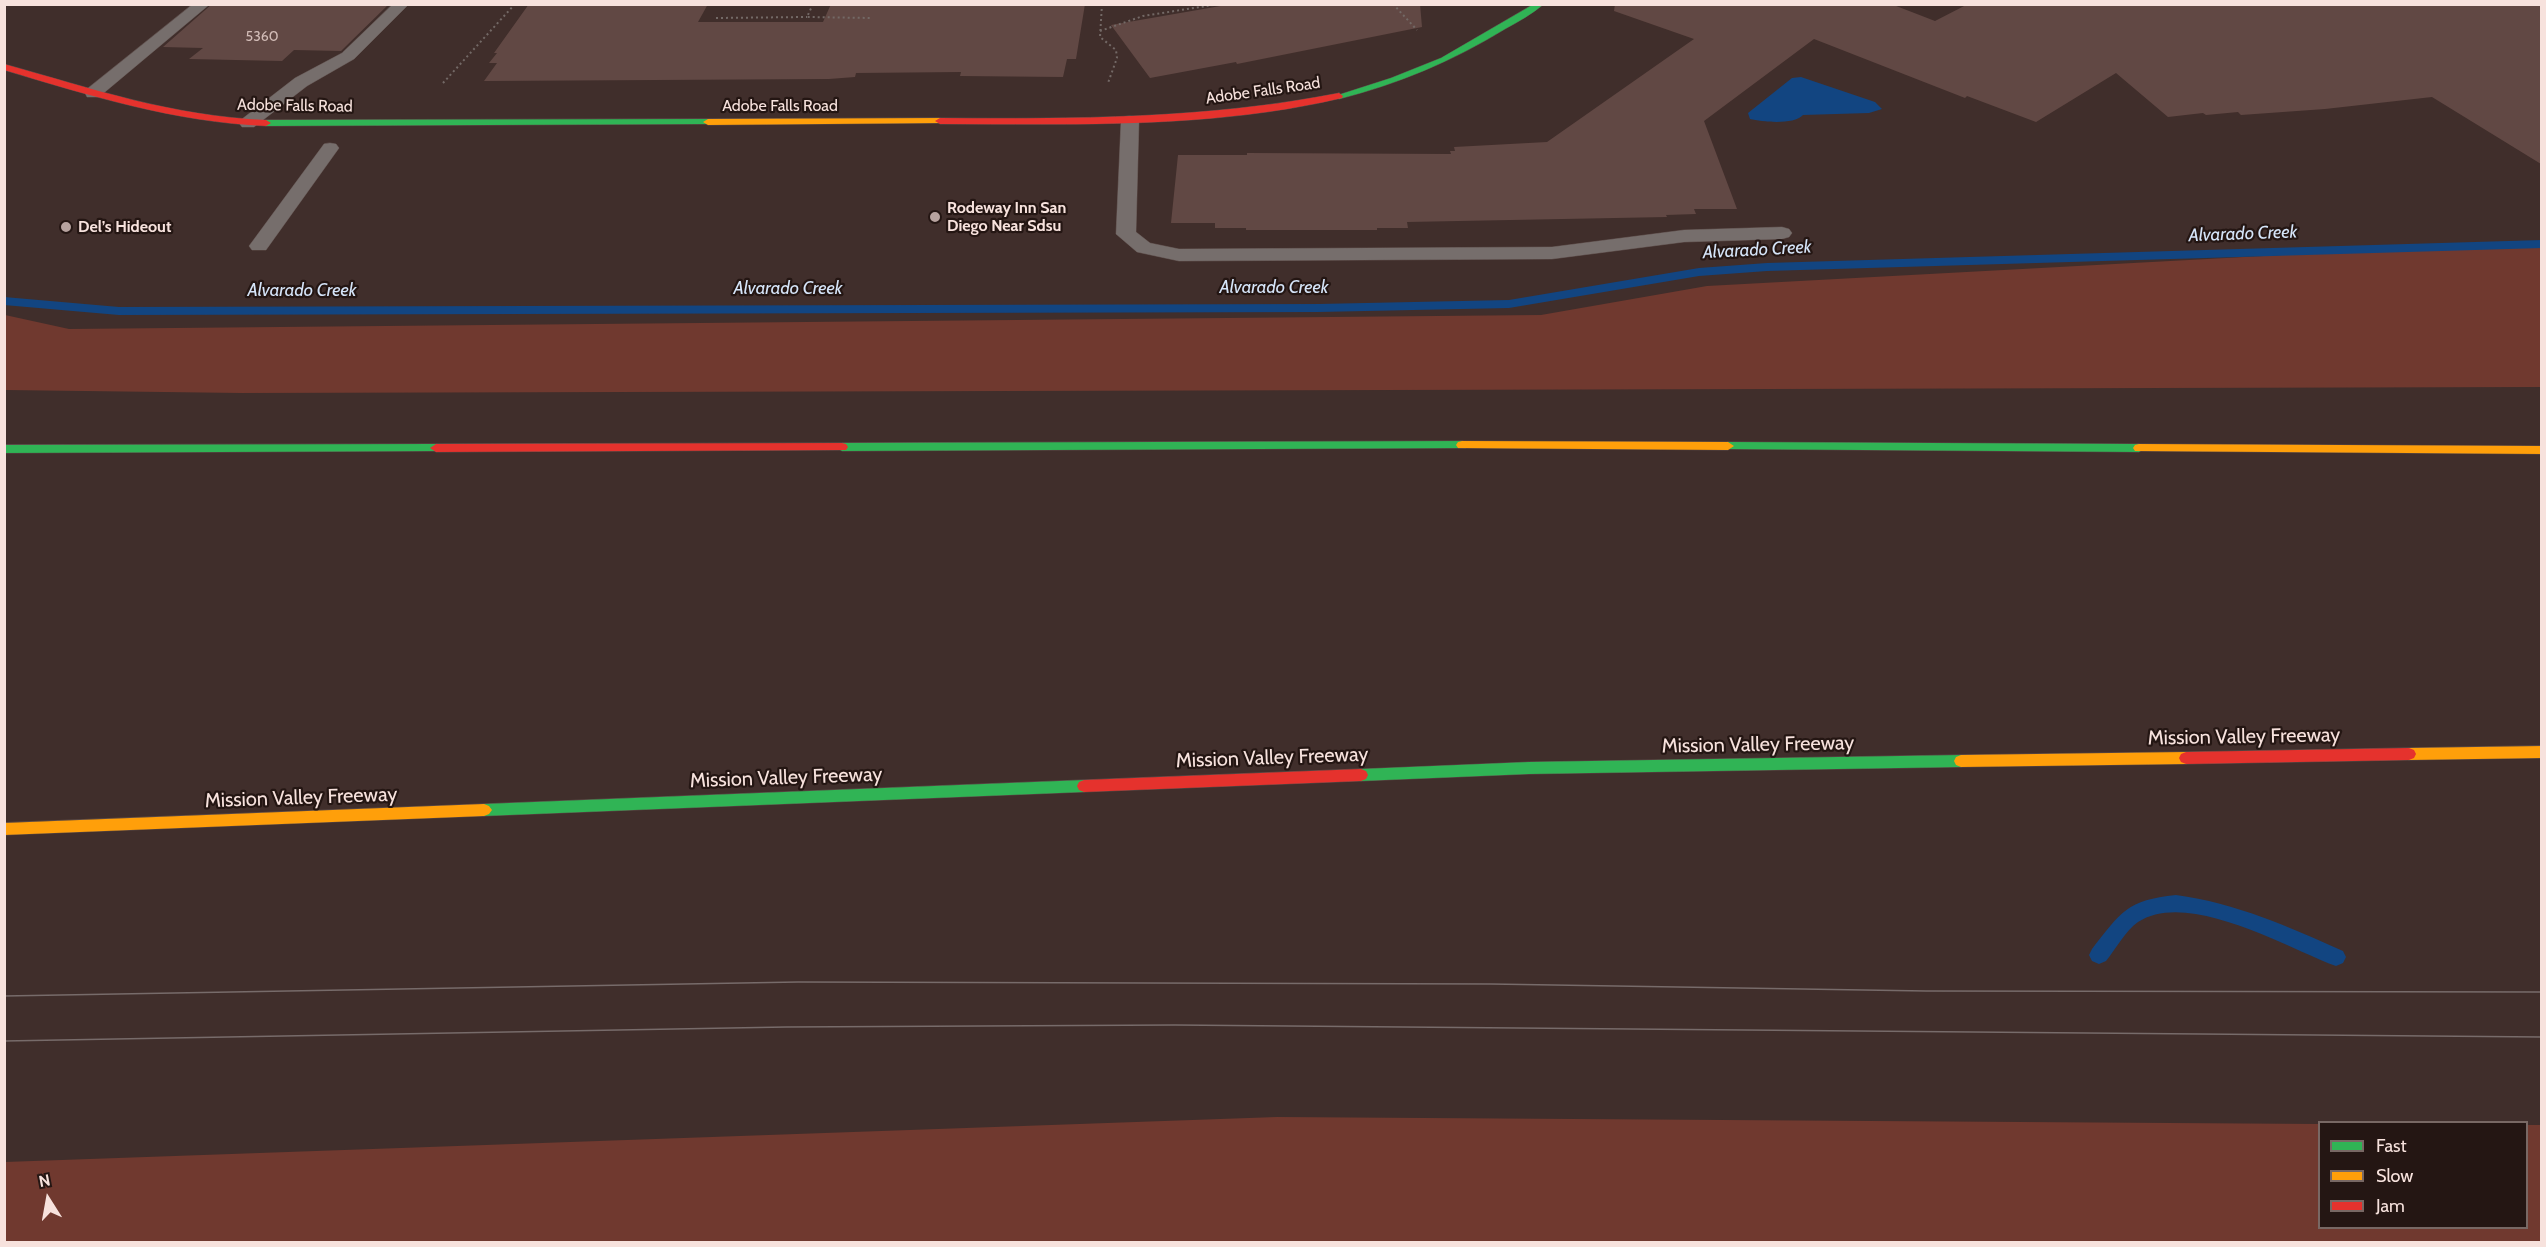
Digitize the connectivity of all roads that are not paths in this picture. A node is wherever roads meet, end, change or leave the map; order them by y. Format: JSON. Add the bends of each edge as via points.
{"nodes":[{"id":1,"x":203,"y":4,"type":"edge"},
{"id":2,"x":402,"y":4,"type":"edge"},
{"id":3,"x":1540,"y":4,"type":"edge"},
{"id":4,"x":4,"y":67,"type":"edge"},
{"id":5,"x":93,"y":93,"type":"junction"},
{"id":6,"x":1130,"y":121,"type":"junction"},
{"id":7,"x":248,"y":123,"type":"junction"},
{"id":8,"x":330,"y":148,"type":"dead end"},
{"id":9,"x":1782,"y":233,"type":"dead end"},
{"id":10,"x":259,"y":246,"type":"dead end"},
{"id":11,"x":4,"y":449,"type":"edge"},
{"id":12,"x":2541,"y":450,"type":"edge"},
{"id":13,"x":2541,"y":752,"type":"edge"},
{"id":14,"x":4,"y":829,"type":"edge"}],
"edges":[{"from":1,"to":5,"type":"lane"},
{"from":2,"to":7,"type":"lane","via":[[348,56],[301,82]]},
{"from":3,"to":6,"type":"main road","name":"Adobe Falls Road","via":[[1484,40],[1429,68],[1345,96],[1222,116]]},
{"from":4,"to":5,"type":"main road","name":"Adobe Falls Road"},
{"from":5,"to":7,"type":"main road","name":"Adobe Falls Road","via":[[193,118]]},
{"from":6,"to":7,"type":"main road","name":"Adobe Falls Road"},
{"from":6,"to":9,"type":"lane","via":[[1126,234],[1144,248],[1179,255],[1552,253],[1684,236]]},
{"from":8,"to":10,"type":"lane"},
{"from":11,"to":12,"type":"main road","via":[[1476,445]]},
{"from":13,"to":14,"type":"main road","name":"Mission Valley Freeway","via":[[1529,768]]}]}
